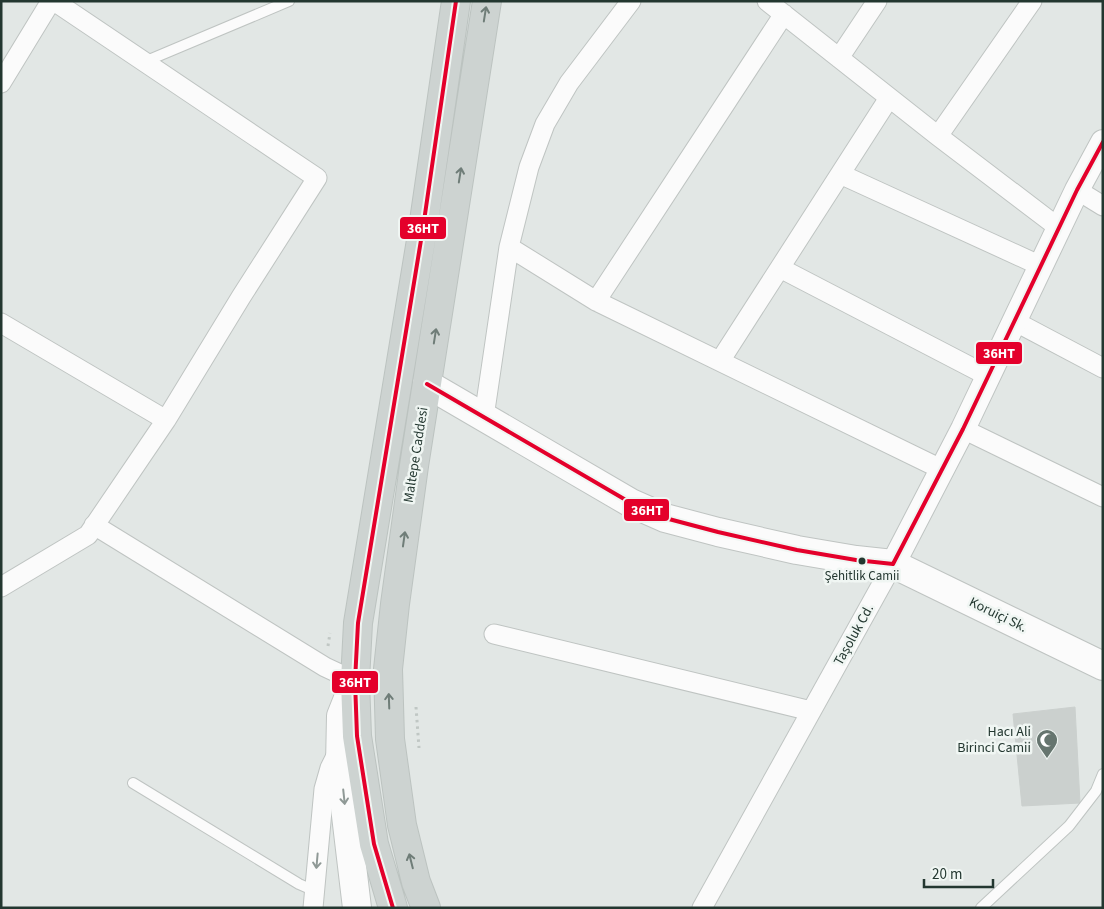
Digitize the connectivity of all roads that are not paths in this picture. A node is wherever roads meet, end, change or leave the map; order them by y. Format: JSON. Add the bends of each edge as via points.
{"nodes":[{"id":1,"x":52,"y":1,"type":"edge"},
{"id":2,"x":289,"y":1,"type":"edge"},
{"id":3,"x":456,"y":1,"type":"edge"},
{"id":4,"x":486,"y":1,"type":"edge"},
{"id":5,"x":631,"y":1,"type":"edge"},
{"id":6,"x":767,"y":1,"type":"edge"},
{"id":7,"x":878,"y":1,"type":"edge"},
{"id":8,"x":1032,"y":1,"type":"edge"},
{"id":9,"x":784,"y":14,"type":"junction"},
{"id":10,"x":839,"y":58,"type":"junction"},
{"id":11,"x":144,"y":62,"type":"junction"},
{"id":12,"x":1,"y":83,"type":"edge"},
{"id":13,"x":889,"y":98,"type":"junction"},
{"id":14,"x":938,"y":136,"type":"junction"},
{"id":15,"x":1103,"y":142,"type":"edge"},
{"id":16,"x":840,"y":174,"type":"junction"},
{"id":17,"x":1077,"y":190,"type":"junction"},
{"id":18,"x":1103,"y":206,"type":"edge"},
{"id":19,"x":1059,"y":228,"type":"junction"},
{"id":20,"x":509,"y":247,"type":"junction"},
{"id":21,"x":1041,"y":266,"type":"junction"},
{"id":22,"x":780,"y":268,"type":"junction"},
{"id":23,"x":596,"y":301,"type":"junction"},
{"id":24,"x":1014,"y":321,"type":"junction"},
{"id":25,"x":1,"y":323,"type":"edge"},
{"id":26,"x":720,"y":361,"type":"junction"},
{"id":27,"x":1103,"y":368,"type":"edge"},
{"id":28,"x":988,"y":376,"type":"junction"},
{"id":29,"x":427,"y":384,"type":"junction"},
{"id":30,"x":484,"y":417,"type":"junction"},
{"id":31,"x":166,"y":420,"type":"junction"},
{"id":32,"x":963,"y":429,"type":"junction"},
{"id":33,"x":943,"y":470,"type":"junction"},
{"id":34,"x":1103,"y":497,"type":"edge"},
{"id":35,"x":94,"y":525,"type":"junction"},
{"id":36,"x":893,"y":564,"type":"junction"},
{"id":37,"x":1,"y":587,"type":"edge"},
{"id":38,"x":494,"y":634,"type":"dead end"},
{"id":39,"x":1103,"y":666,"type":"edge"},
{"id":40,"x":355,"y":681,"type":"junction"},
{"id":41,"x":811,"y":711,"type":"junction"},
{"id":42,"x":341,"y":746,"type":"junction"},
{"id":43,"x":1103,"y":774,"type":"edge"},
{"id":44,"x":133,"y":783,"type":"dead end"},
{"id":45,"x":314,"y":899,"type":"edge"},
{"id":46,"x":357,"y":908,"type":"edge"},
{"id":47,"x":393,"y":908,"type":"edge"},
{"id":48,"x":426,"y":908,"type":"edge"},
{"id":49,"x":702,"y":908,"type":"edge"},
{"id":50,"x":980,"y":908,"type":"edge"}],
"edges":[{"from":1,"to":11,"type":"street"},
{"from":1,"to":12,"type":"street"},
{"from":2,"to":11,"type":"lane"},
{"from":3,"to":40,"type":"main road","via":[[358,623]]},
{"from":29,"to":4,"type":"main road","name":"Maltepe Caddesi","one_way":true},
{"from":5,"to":20,"type":"street","via":[[569,83],[545,124],[529,168]]},
{"from":6,"to":9,"type":"street"},
{"from":7,"to":10,"type":"street"},
{"from":8,"to":14,"type":"street"},
{"from":9,"to":10,"type":"street"},
{"from":9,"to":23,"type":"street"},
{"from":10,"to":13,"type":"street"},
{"from":11,"to":31,"type":"street","via":[[316,178]]},
{"from":13,"to":14,"type":"street"},
{"from":13,"to":16,"type":"street"},
{"from":14,"to":19,"type":"street"},
{"from":15,"to":17,"type":"street","name":"Taşoluk Cd."},
{"from":16,"to":21,"type":"street"},
{"from":16,"to":22,"type":"street"},
{"from":17,"to":18,"type":"street"},
{"from":17,"to":19,"type":"street","name":"Taşoluk Cd."},
{"from":19,"to":21,"type":"street","name":"Taşoluk Cd."},
{"from":20,"to":23,"type":"street"},
{"from":20,"to":30,"type":"street"},
{"from":21,"to":24,"type":"street","name":"Taşoluk Cd."},
{"from":22,"to":26,"type":"street"},
{"from":22,"to":28,"type":"street"},
{"from":23,"to":26,"type":"street"},
{"from":24,"to":27,"type":"street"},
{"from":24,"to":28,"type":"street","name":"Taşoluk Cd."},
{"from":25,"to":31,"type":"street"},
{"from":26,"to":33,"type":"street"},
{"from":28,"to":32,"type":"street","name":"Taşoluk Cd."},
{"from":29,"to":30,"type":"main road","name":"Koruiçi Sk."},
{"from":48,"to":29,"type":"main road","name":"Maltepe Caddesi","one_way":true,"via":[[402,825],[390,739],[388,669],[394,604]]},
{"from":30,"to":36,"type":"main road","name":"Koruiçi Sk.","via":[[631,503],[665,518],[797,550]]},
{"from":31,"to":35,"type":"street"},
{"from":32,"to":33,"type":"street","name":"Taşoluk Cd."},
{"from":32,"to":34,"type":"street"},
{"from":33,"to":36,"type":"street","name":"Taşoluk Cd."},
{"from":35,"to":37,"type":"street","via":[[88,535]]},
{"from":35,"to":40,"type":"street","via":[[325,667]]},
{"from":36,"to":39,"type":"main road","name":"Koruiçi Sk."},
{"from":36,"to":41,"type":"street","name":"Taşoluk Cd."},
{"from":38,"to":41,"type":"street"},
{"from":40,"to":42,"type":"main road","via":[[342,716]]},
{"from":40,"to":47,"type":"main road","via":[[358,746],[374,844]]},
{"from":41,"to":49,"type":"street","name":"Taşoluk Cd."},
{"from":42,"to":45,"type":"street","one_way":true,"via":[[324,790]]},
{"from":42,"to":46,"type":"main road","one_way":true,"via":[[340,765]]},
{"from":43,"to":50,"type":"lane","via":[[1096,791],[1068,826]]},
{"from":44,"to":45,"type":"lane","via":[[299,884]]}]}
